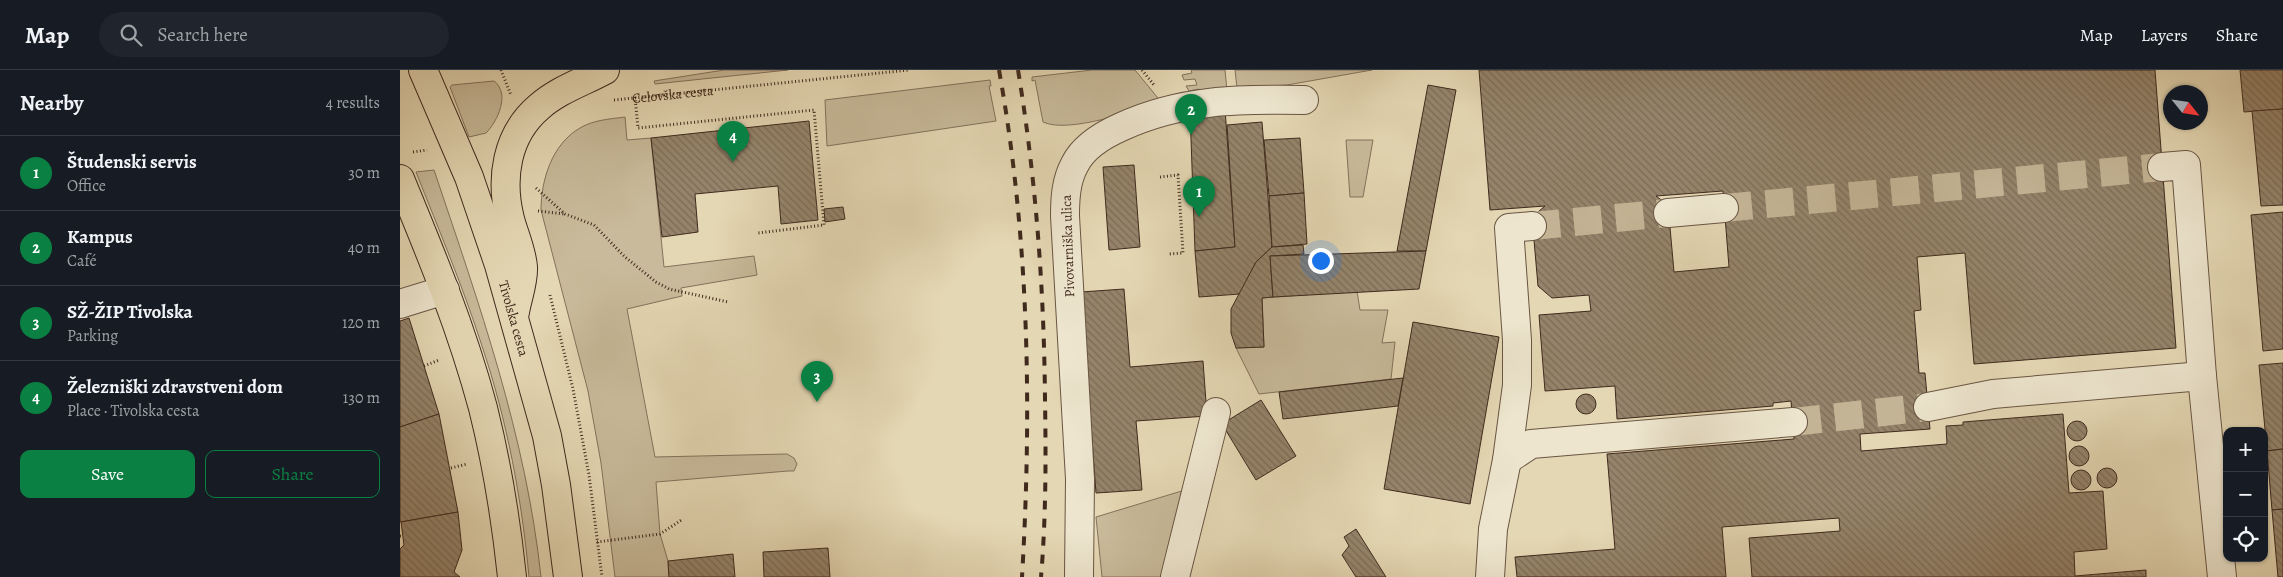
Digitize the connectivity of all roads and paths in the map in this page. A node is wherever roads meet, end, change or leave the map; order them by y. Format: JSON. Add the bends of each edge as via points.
{"nodes":[{"id":1,"x":400,"y":70,"type":"edge"},
{"id":2,"x":406,"y":70,"type":"edge"},
{"id":3,"x":422,"y":70,"type":"edge"},
{"id":4,"x":501,"y":70,"type":"edge"},
{"id":5,"x":605,"y":70,"type":"edge"},
{"id":6,"x":909,"y":70,"type":"edge"},
{"id":7,"x":511,"y":96,"type":"dead end"},
{"id":8,"x":635,"y":97,"type":"junction"},
{"id":9,"x":1304,"y":100,"type":"dead end"},
{"id":10,"x":611,"y":101,"type":"dead end"},
{"id":11,"x":2162,"y":167,"type":"tunnel mouth"},
{"id":12,"x":1160,"y":177,"type":"dead end"},
{"id":13,"x":400,"y":179,"type":"edge"},
{"id":14,"x":536,"y":188,"type":"dead end"},
{"id":15,"x":1724,"y":208,"type":"tunnel mouth"},
{"id":16,"x":537,"y":211,"type":"dead end"},
{"id":17,"x":1668,"y":213,"type":"tunnel mouth"},
{"id":18,"x":565,"y":214,"type":"junction"},
{"id":19,"x":1532,"y":226,"type":"tunnel mouth"},
{"id":20,"x":758,"y":232,"type":"dead end"},
{"id":21,"x":1168,"y":254,"type":"dead end"},
{"id":22,"x":445,"y":290,"type":"junction"},
{"id":23,"x":549,"y":292,"type":"dead end"},
{"id":24,"x":728,"y":302,"type":"dead end"},
{"id":25,"x":400,"y":304,"type":"edge"},
{"id":26,"x":514,"y":319,"type":"junction"},
{"id":27,"x":442,"y":359,"type":"dead end"},
{"id":28,"x":424,"y":366,"type":"dead end"},
{"id":29,"x":2202,"y":376,"type":"junction"},
{"id":30,"x":1928,"y":407,"type":"tunnel mouth"},
{"id":31,"x":1216,"y":412,"type":"dead end"},
{"id":32,"x":1793,"y":422,"type":"tunnel mouth"},
{"id":33,"x":1507,"y":460,"type":"junction"},
{"id":34,"x":467,"y":464,"type":"dead end"},
{"id":35,"x":450,"y":468,"type":"dead end"},
{"id":36,"x":683,"y":519,"type":"dead end"},
{"id":37,"x":597,"y":542,"type":"junction"},
{"id":38,"x":512,"y":577,"type":"edge"},
{"id":39,"x":568,"y":577,"type":"edge"},
{"id":40,"x":602,"y":577,"type":"edge"},
{"id":41,"x":1080,"y":577,"type":"edge"},
{"id":42,"x":1175,"y":577,"type":"edge"},
{"id":43,"x":1490,"y":577,"type":"edge"},
{"id":44,"x":2222,"y":577,"type":"edge"}],
"edges":[{"from":1,"to":2,"type":"main road"},
{"from":3,"to":26,"type":"main road","name":"Tivolska cesta","via":[[469,177]]},
{"from":4,"to":7,"type":"path"},
{"from":5,"to":26,"type":"main road","via":[[539,107],[522,124],[514,139],[506,165],[506,193],[523,267]]},
{"from":6,"to":8,"type":"path","name":"Celovška cesta"},
{"from":8,"to":10,"type":"path","name":"Celovška cesta"},
{"from":8,"to":20,"type":"path","via":[[638,128],[814,110],[824,225]]},
{"from":9,"to":41,"type":"lane","name":"Pivovarniška ulica","via":[[1234,99],[1172,108],[1103,135],[1075,164],[1065,190],[1065,216],[1080,479]]},
{"from":11,"to":29,"type":"lane","via":[[2186,165]]},
{"from":12,"to":21,"type":"path","via":[[1178,176],[1183,253]]},
{"from":13,"to":22,"type":"main road"},
{"from":14,"to":18,"type":"path"},
{"from":15,"to":17,"type":"lane"},
{"from":16,"to":18,"type":"path"},
{"from":18,"to":24,"type":"path","via":[[594,225],[625,257],[656,282],[669,289]]},
{"from":19,"to":33,"type":"lane","via":[[1508,228],[1517,340],[1517,385]]},
{"from":22,"to":25,"type":"lane"},
{"from":22,"to":38,"type":"main road","via":[[483,408],[502,500]]},
{"from":23,"to":37,"type":"path","via":[[573,389]]},
{"from":26,"to":39,"type":"main road","name":"Tivolska cesta","via":[[547,436]]},
{"from":27,"to":28,"type":"path"},
{"from":29,"to":30,"type":"lane","via":[[1993,394]]},
{"from":29,"to":44,"type":"lane"},
{"from":31,"to":42,"type":"lane"},
{"from":32,"to":33,"type":"lane","via":[[1531,444]]},
{"from":33,"to":43,"type":"lane","via":[[1492,528]]},
{"from":34,"to":35,"type":"path"},
{"from":36,"to":37,"type":"path","via":[[660,534]]},
{"from":37,"to":40,"type":"path"}]}
